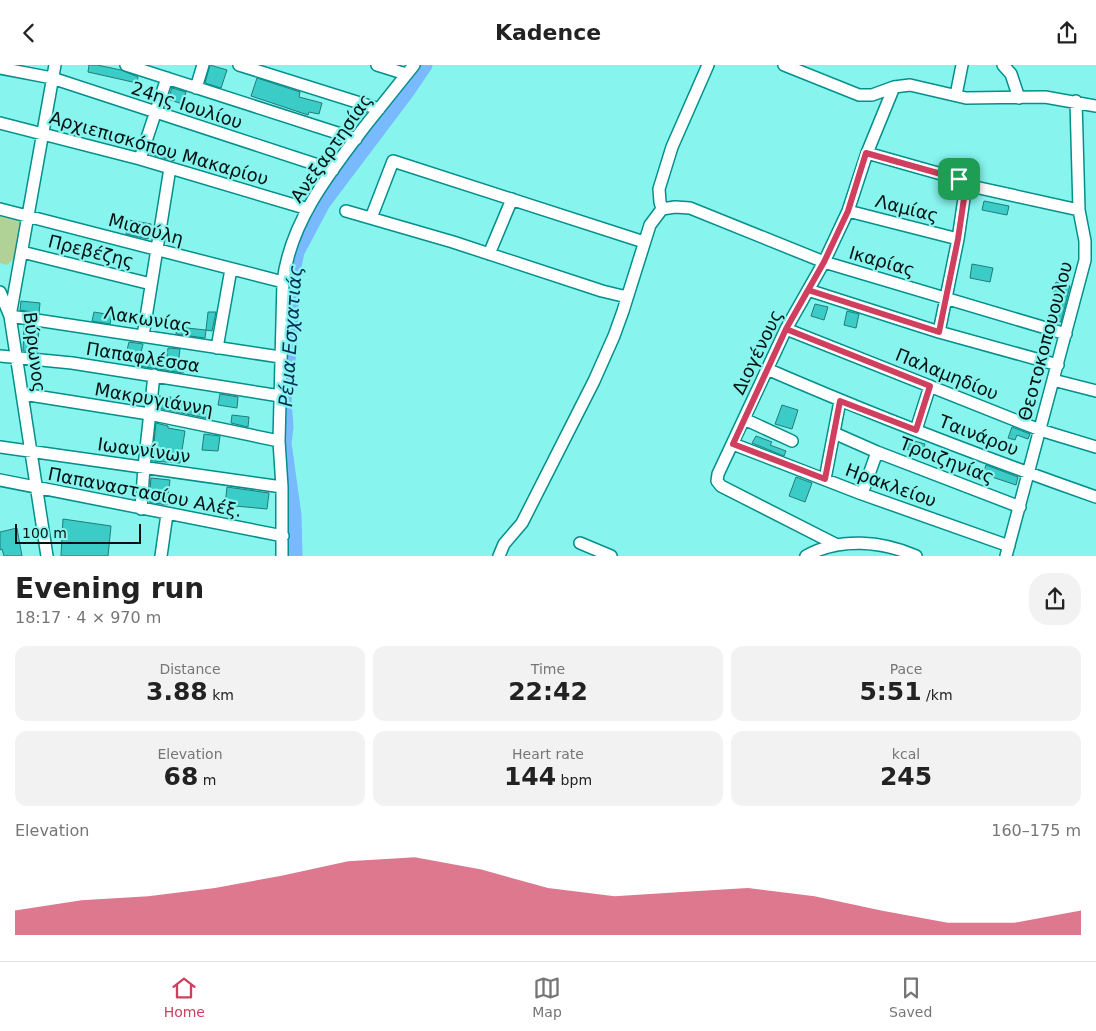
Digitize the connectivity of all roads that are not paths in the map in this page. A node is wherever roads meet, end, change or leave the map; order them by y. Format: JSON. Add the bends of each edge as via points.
{"nodes":[{"id":1,"x":55,"y":65,"type":"edge"},
{"id":2,"x":126,"y":65,"type":"edge"},
{"id":3,"x":204,"y":65,"type":"edge"},
{"id":4,"x":238,"y":65,"type":"edge"},
{"id":5,"x":377,"y":65,"type":"edge"},
{"id":6,"x":708,"y":65,"type":"edge"},
{"id":7,"x":784,"y":65,"type":"edge"},
{"id":8,"x":962,"y":65,"type":"edge"},
{"id":9,"x":1003,"y":65,"type":"edge"},
{"id":10,"x":0,"y":68,"type":"edge"},
{"id":11,"x":410,"y":70,"type":"edge"},
{"id":12,"x":52,"y":78,"type":"junction"},
{"id":13,"x":167,"y":78,"type":"junction"},
{"id":14,"x":894,"y":87,"type":"junction"},
{"id":15,"x":196,"y":88,"type":"junction"},
{"id":16,"x":957,"y":90,"type":"dead end"},
{"id":17,"x":1019,"y":98,"type":"junction"},
{"id":18,"x":1076,"y":101,"type":"junction"},
{"id":19,"x":1096,"y":106,"type":"edge"},
{"id":20,"x":379,"y":109,"type":"junction"},
{"id":21,"x":156,"y":113,"type":"junction"},
{"id":22,"x":0,"y":123,"type":"edge"},
{"id":23,"x":42,"y":133,"type":"junction"},
{"id":24,"x":356,"y":139,"type":"junction"},
{"id":25,"x":866,"y":153,"type":"junction"},
{"id":26,"x":140,"y":159,"type":"junction"},
{"id":27,"x":170,"y":168,"type":"junction"},
{"id":28,"x":333,"y":170,"type":"junction"},
{"id":29,"x":966,"y":185,"type":"junction"},
{"id":30,"x":512,"y":199,"type":"junction"},
{"id":31,"x":0,"y":209,"type":"edge"},
{"id":32,"x":308,"y":209,"type":"junction"},
{"id":33,"x":662,"y":209,"type":"junction"},
{"id":34,"x":1079,"y":210,"type":"junction"},
{"id":35,"x":346,"y":211,"type":"dead end"},
{"id":36,"x":848,"y":211,"type":"junction"},
{"id":37,"x":28,"y":216,"type":"junction"},
{"id":38,"x":371,"y":218,"type":"junction"},
{"id":39,"x":958,"y":239,"type":"junction"},
{"id":40,"x":644,"y":242,"type":"junction"},
{"id":41,"x":1091,"y":243,"type":"edge"},
{"id":42,"x":156,"y":250,"type":"junction"},
{"id":43,"x":22,"y":252,"type":"junction"},
{"id":44,"x":489,"y":254,"type":"junction"},
{"id":45,"x":824,"y":262,"type":"junction"},
{"id":46,"x":231,"y":269,"type":"junction"},
{"id":47,"x":283,"y":282,"type":"junction"},
{"id":48,"x":151,"y":284,"type":"junction"},
{"id":49,"x":808,"y":290,"type":"junction"},
{"id":50,"x":0,"y":292,"type":"edge"},
{"id":51,"x":627,"y":297,"type":"junction"},
{"id":52,"x":947,"y":298,"type":"junction"},
{"id":53,"x":10,"y":316,"type":"junction"},
{"id":54,"x":786,"y":329,"type":"junction"},
{"id":55,"x":939,"y":332,"type":"junction"},
{"id":56,"x":1066,"y":334,"type":"junction"},
{"id":57,"x":143,"y":336,"type":"junction"},
{"id":58,"x":217,"y":348,"type":"junction"},
{"id":59,"x":0,"y":356,"type":"edge"},
{"id":60,"x":280,"y":357,"type":"junction"},
{"id":61,"x":17,"y":358,"type":"junction"},
{"id":62,"x":1058,"y":365,"type":"junction"},
{"id":63,"x":767,"y":369,"type":"junction"},
{"id":64,"x":154,"y":375,"type":"junction"},
{"id":65,"x":1053,"y":380,"type":"junction"},
{"id":66,"x":930,"y":386,"type":"junction"},
{"id":67,"x":1096,"y":391,"type":"edge"},
{"id":68,"x":23,"y":394,"type":"junction"},
{"id":69,"x":280,"y":396,"type":"junction"},
{"id":70,"x":840,"y":401,"type":"junction"},
{"id":71,"x":149,"y":414,"type":"junction"},
{"id":72,"x":744,"y":419,"type":"junction"},
{"id":73,"x":916,"y":430,"type":"junction"},
{"id":74,"x":1040,"y":430,"type":"junction"},
{"id":75,"x":834,"y":433,"type":"junction"},
{"id":76,"x":279,"y":441,"type":"junction"},
{"id":77,"x":792,"y":441,"type":"dead end"},
{"id":78,"x":733,"y":444,"type":"junction"},
{"id":79,"x":0,"y":447,"type":"edge"},
{"id":80,"x":1096,"y":447,"type":"edge"},
{"id":81,"x":30,"y":452,"type":"junction"},
{"id":82,"x":877,"y":452,"type":"junction"},
{"id":83,"x":144,"y":467,"type":"junction"},
{"id":84,"x":1029,"y":473,"type":"junction"},
{"id":85,"x":825,"y":479,"type":"junction"},
{"id":86,"x":0,"y":481,"type":"edge"},
{"id":87,"x":282,"y":487,"type":"junction"},
{"id":88,"x":36,"y":488,"type":"junction"},
{"id":89,"x":862,"y":494,"type":"junction"},
{"id":90,"x":1096,"y":497,"type":"edge"},
{"id":91,"x":1020,"y":507,"type":"junction"},
{"id":92,"x":141,"y":509,"type":"junction"},
{"id":93,"x":167,"y":514,"type":"junction"},
{"id":94,"x":283,"y":536,"type":"junction"},
{"id":95,"x":580,"y":543,"type":"dead end"},
{"id":96,"x":837,"y":545,"type":"junction"},
{"id":97,"x":1008,"y":551,"type":"edge"},
{"id":98,"x":812,"y":554,"type":"edge"},
{"id":99,"x":911,"y":555,"type":"edge"},
{"id":100,"x":47,"y":556,"type":"edge"},
{"id":101,"x":161,"y":556,"type":"edge"},
{"id":102,"x":282,"y":556,"type":"edge"},
{"id":103,"x":499,"y":556,"type":"edge"},
{"id":104,"x":611,"y":556,"type":"edge"}],
"edges":[{"from":1,"to":12,"type":"street","name":"Βύρωνος"},
{"from":2,"to":13,"type":"street"},
{"from":3,"to":15,"type":"street"},
{"from":4,"to":20,"type":"street"},
{"from":5,"to":11,"type":"street"},
{"from":6,"to":33,"type":"street","via":[[672,147],[659,189]]},
{"from":7,"to":14,"type":"street","via":[[859,95],[872,95]]},
{"from":8,"to":16,"type":"street"},
{"from":9,"to":17,"type":"street","via":[[1011,74]]},
{"from":10,"to":12,"type":"street","name":"24ης Ιουλίου"},
{"from":11,"to":20,"type":"street","name":"Ανεξαρτησίας"},
{"from":12,"to":21,"type":"street","name":"24ης Ιουλίου"},
{"from":12,"to":23,"type":"street","name":"Βύρωνος"},
{"from":13,"to":15,"type":"street"},
{"from":13,"to":21,"type":"street"},
{"from":14,"to":17,"type":"street","via":[[916,85],[966,98]]},
{"from":14,"to":25,"type":"street","name":"Διογένους"},
{"from":15,"to":24,"type":"street"},
{"from":17,"to":18,"type":"street"},
{"from":18,"to":19,"type":"street"},
{"from":18,"to":34,"type":"street","name":"Θεοτοκοπουουλου"},
{"from":20,"to":24,"type":"street","name":"Ανεξαρτησίας"},
{"from":21,"to":26,"type":"street"},
{"from":21,"to":28,"type":"street","name":"24ης Ιουλίου"},
{"from":22,"to":23,"type":"street","name":"Αρχιεπισκόπου Μακαρίου"},
{"from":23,"to":26,"type":"street","name":"Αρχιεπισκόπου Μακαρίου"},
{"from":23,"to":37,"type":"street","name":"Βύρωνος"},
{"from":24,"to":28,"type":"street","name":"Ανεξαρτησίας"},
{"from":25,"to":29,"type":"street","via":[[959,179]]},
{"from":25,"to":36,"type":"street","name":"Διογένους"},
{"from":26,"to":27,"type":"street","name":"Αρχιεπισκόπου Μακαρίου"},
{"from":27,"to":32,"type":"street","name":"Αρχιεπισκόπου Μακαρίου"},
{"from":27,"to":42,"type":"street"},
{"from":28,"to":32,"type":"street","name":"Ανεξαρτησίας"},
{"from":29,"to":34,"type":"street"},
{"from":29,"to":39,"type":"street"},
{"from":30,"to":38,"type":"street","via":[[393,161]]},
{"from":30,"to":40,"type":"street"},
{"from":30,"to":44,"type":"street"},
{"from":31,"to":37,"type":"street","name":"Μιαούλη"},
{"from":32,"to":47,"type":"street","name":"Ανεξαρτησίας","via":[[290,247]]},
{"from":33,"to":40,"type":"street","via":[[650,225]]},
{"from":33,"to":45,"type":"street","name":"Ικαρίας","via":[[690,208]]},
{"from":34,"to":41,"type":"street","name":"Θεοτοκοπουουλου"},
{"from":35,"to":38,"type":"street"},
{"from":36,"to":39,"type":"street","name":"Λαμίας"},
{"from":36,"to":45,"type":"street","name":"Διογένους"},
{"from":37,"to":42,"type":"street","name":"Μιαούλη"},
{"from":37,"to":43,"type":"street","name":"Βύρωνος"},
{"from":38,"to":44,"type":"street"},
{"from":39,"to":52,"type":"street"},
{"from":40,"to":51,"type":"street"},
{"from":41,"to":56,"type":"street","name":"Θεοτοκοπουουλου"},
{"from":42,"to":46,"type":"street","name":"Μιαούλη"},
{"from":42,"to":48,"type":"street"},
{"from":43,"to":48,"type":"street","name":"Πρεβέζης"},
{"from":43,"to":53,"type":"street","name":"Βύρωνος"},
{"from":44,"to":51,"type":"street"},
{"from":45,"to":49,"type":"street","name":"Διογένους"},
{"from":45,"to":52,"type":"street","name":"Ικαρίας"},
{"from":46,"to":47,"type":"street","name":"Μιαούλη"},
{"from":46,"to":58,"type":"street"},
{"from":47,"to":60,"type":"street","name":"Ανεξαρτησίας"},
{"from":48,"to":57,"type":"street"},
{"from":49,"to":54,"type":"street","name":"Διογένους"},
{"from":49,"to":55,"type":"street"},
{"from":50,"to":53,"type":"street"},
{"from":51,"to":103,"type":"street","via":[[614,337],[594,381],[522,523],[504,544]]},
{"from":52,"to":55,"type":"street"},
{"from":52,"to":56,"type":"street","name":"Ικαρίας"},
{"from":53,"to":57,"type":"street","name":"Λακωνίας"},
{"from":53,"to":61,"type":"street","name":"Βύρωνος"},
{"from":54,"to":63,"type":"street","name":"Διογένους"},
{"from":54,"to":66,"type":"street","name":"Παλαμηδίου"},
{"from":55,"to":62,"type":"street"},
{"from":56,"to":62,"type":"street","name":"Θεοτοκοπουουλου"},
{"from":57,"to":58,"type":"street","name":"Λακωνίας"},
{"from":58,"to":60,"type":"street","name":"Λακωνίας"},
{"from":59,"to":61,"type":"street","name":"Παπαφλέσσα"},
{"from":60,"to":69,"type":"street","name":"Ανεξαρτησίας"},
{"from":61,"to":64,"type":"street","name":"Παπαφλέσσα"},
{"from":61,"to":68,"type":"street","name":"Βύρωνος"},
{"from":62,"to":65,"type":"street","name":"Θεοτοκοπουουλου"},
{"from":63,"to":70,"type":"street","name":"Ταινάρου"},
{"from":63,"to":72,"type":"street","name":"Διογένους"},
{"from":64,"to":69,"type":"street","name":"Παπαφλέσσα"},
{"from":64,"to":71,"type":"street"},
{"from":65,"to":67,"type":"street"},
{"from":65,"to":74,"type":"street","name":"Θεοτοκοπουουλου"},
{"from":66,"to":73,"type":"street"},
{"from":66,"to":74,"type":"street","name":"Παλαμηδίου"},
{"from":68,"to":71,"type":"street","name":"Μακρυγιάννη"},
{"from":68,"to":81,"type":"street","name":"Βύρωνος"},
{"from":69,"to":76,"type":"street","name":"Ανεξαρτησίας"},
{"from":70,"to":73,"type":"street","name":"Ταινάρου"},
{"from":70,"to":75,"type":"street"},
{"from":71,"to":76,"type":"street","name":"Μακρυγιάννη"},
{"from":71,"to":83,"type":"street"},
{"from":72,"to":77,"type":"street"},
{"from":72,"to":78,"type":"street","name":"Διογένους"},
{"from":73,"to":84,"type":"street","name":"Ταινάρου"},
{"from":74,"to":80,"type":"street","name":"Παλαμηδίου"},
{"from":74,"to":84,"type":"street","name":"Θεοτοκοπουουλου"},
{"from":75,"to":82,"type":"street","name":"Τροιζηνίας"},
{"from":75,"to":85,"type":"street"},
{"from":76,"to":87,"type":"street","name":"Ανεξαρτησίας"},
{"from":78,"to":85,"type":"street","name":"Ηρακλείου"},
{"from":78,"to":96,"type":"street","name":"Διογένους","via":[[718,474],[717,481],[721,486]]},
{"from":79,"to":81,"type":"street","name":"Ιωαννίνων"},
{"from":81,"to":83,"type":"street","name":"Ιωαννίνων"},
{"from":81,"to":88,"type":"street","name":"Βύρωνος"},
{"from":82,"to":89,"type":"street"},
{"from":82,"to":91,"type":"street","name":"Τροιζηνίας"},
{"from":83,"to":87,"type":"street","name":"Ιωαννίνων"},
{"from":83,"to":92,"type":"street"},
{"from":84,"to":90,"type":"street","name":"Ταινάρου"},
{"from":84,"to":91,"type":"street","name":"Θεοτοκοπουουλου"},
{"from":85,"to":89,"type":"street","name":"Ηρακλείου"},
{"from":86,"to":88,"type":"street","name":"Παπαναστασίου Αλέξ."},
{"from":87,"to":94,"type":"street","name":"Ανεξαρτησίας"},
{"from":88,"to":92,"type":"street","name":"Παπαναστασίου Αλέξ."},
{"from":88,"to":100,"type":"street","name":"Βύρωνος"},
{"from":89,"to":97,"type":"street","name":"Ηρακλείου"},
{"from":91,"to":97,"type":"street","name":"Θεοτοκοπουουλου"},
{"from":92,"to":93,"type":"street","name":"Παπαναστασίου Αλέξ."},
{"from":93,"to":94,"type":"street","name":"Παπαναστασίου Αλέξ."},
{"from":93,"to":101,"type":"street"},
{"from":94,"to":102,"type":"street","name":"Ανεξαρτησίας"},
{"from":95,"to":104,"type":"street"},
{"from":96,"to":98,"type":"street"},
{"from":96,"to":99,"type":"street","via":[[876,544]]}]}
